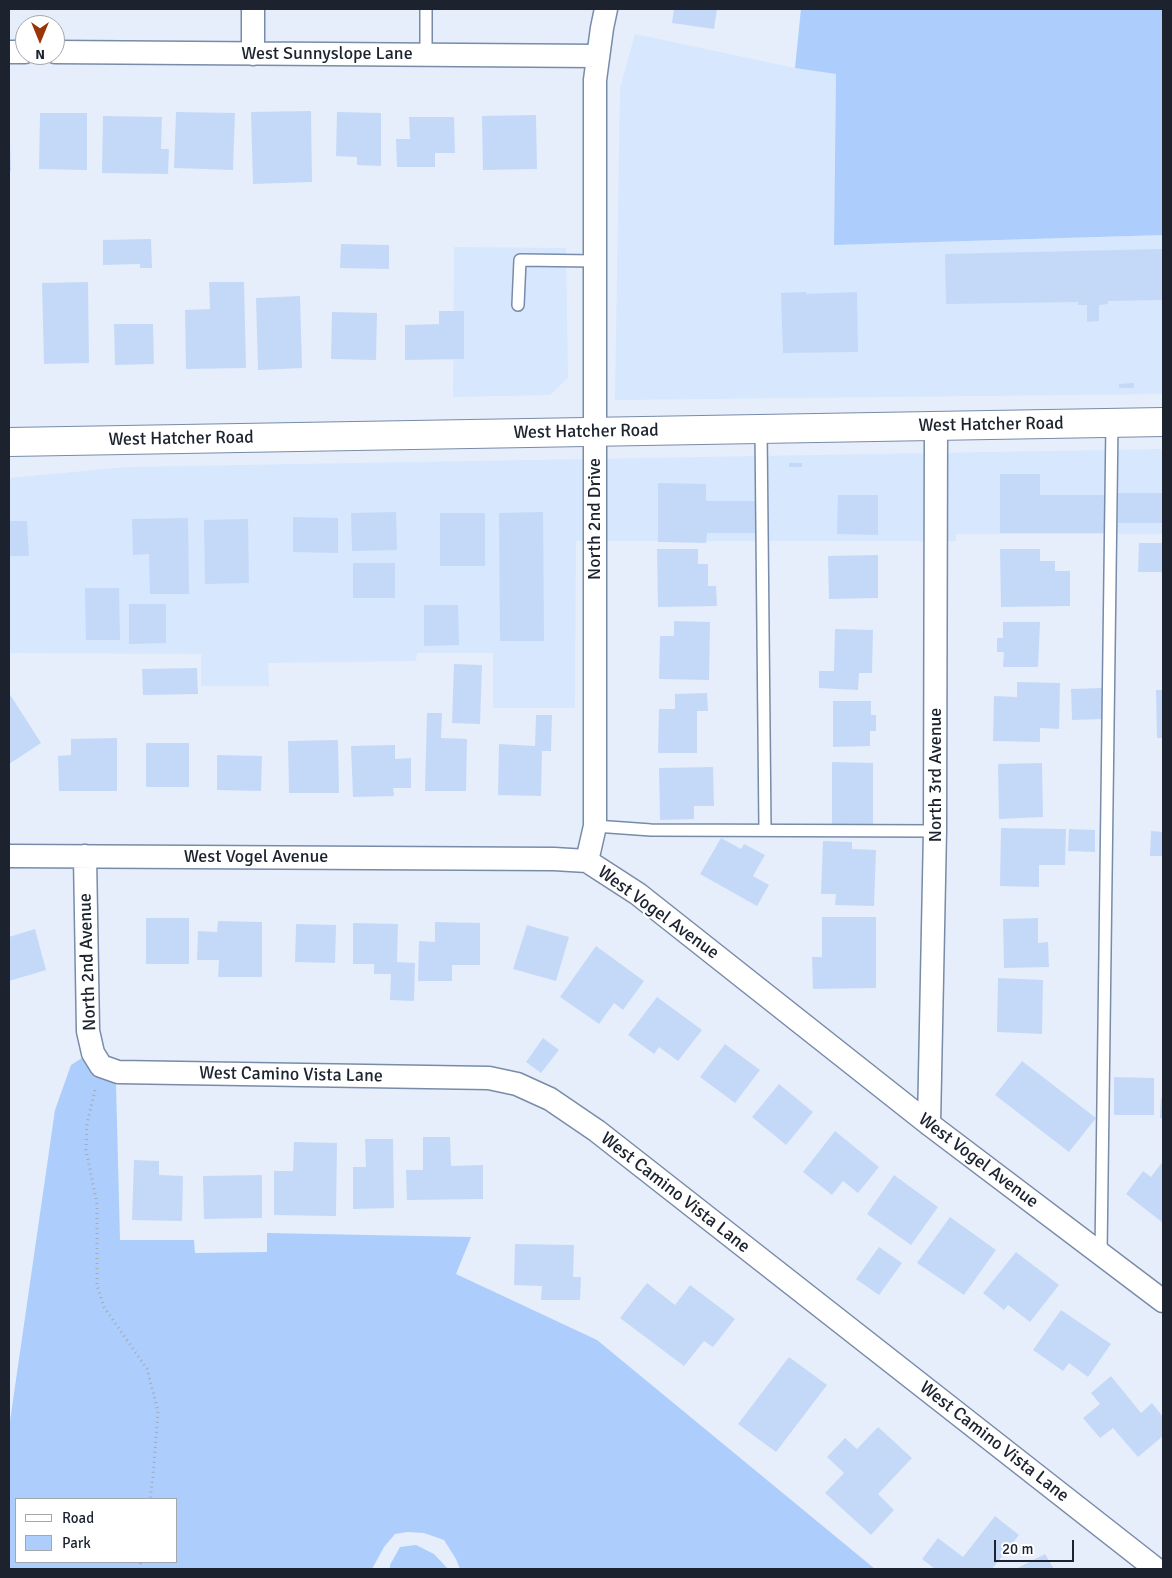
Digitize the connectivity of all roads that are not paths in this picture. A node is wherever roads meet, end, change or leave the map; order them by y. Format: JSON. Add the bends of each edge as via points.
{"nodes":[{"id":1,"x":253,"y":9,"type":"edge"},
{"id":2,"x":426,"y":9,"type":"edge"},
{"id":3,"x":606,"y":9,"type":"edge"},
{"id":4,"x":65,"y":52,"type":"edge"},
{"id":5,"x":253,"y":54,"type":"junction"},
{"id":6,"x":426,"y":55,"type":"junction"},
{"id":7,"x":598,"y":56,"type":"junction"},
{"id":8,"x":595,"y":261,"type":"junction"},
{"id":9,"x":518,"y":305,"type":"dead end"},
{"id":10,"x":1163,"y":422,"type":"edge"},
{"id":11,"x":1112,"y":423,"type":"junction"},
{"id":12,"x":936,"y":427,"type":"junction"},
{"id":13,"x":761,"y":429,"type":"junction"},
{"id":14,"x":595,"y":432,"type":"junction"},
{"id":15,"x":9,"y":442,"type":"edge"},
{"id":16,"x":595,"y":826,"type":"junction"},
{"id":17,"x":764,"y":830,"type":"junction"},
{"id":18,"x":936,"y":831,"type":"junction"},
{"id":19,"x":9,"y":856,"type":"edge"},
{"id":20,"x":85,"y":856,"type":"junction"},
{"id":21,"x":587,"y":861,"type":"junction"},
{"id":22,"x":101,"y":1066,"type":"joint"},
{"id":23,"x":929,"y":1124,"type":"junction"},
{"id":24,"x":1101,"y":1255,"type":"junction"},
{"id":25,"x":1163,"y":1301,"type":"edge"},
{"id":26,"x":1156,"y":1569,"type":"edge"}],
"edges":[{"from":1,"to":5,"type":"street"},
{"from":2,"to":6,"type":"lane"},
{"from":3,"to":7,"type":"street","name":"North 2nd Drive"},
{"from":4,"to":5,"type":"street","name":"West Sunnyslope Lane"},
{"from":5,"to":6,"type":"street","name":"West Sunnyslope Lane"},
{"from":6,"to":7,"type":"street","name":"West Sunnyslope Lane"},
{"from":7,"to":8,"type":"street","name":"North 2nd Drive","via":[[595,80]]},
{"from":8,"to":9,"type":"lane","via":[[520,260]]},
{"from":8,"to":14,"type":"street","name":"North 2nd Drive"},
{"from":10,"to":11,"type":"street","name":"West Hatcher Road"},
{"from":11,"to":12,"type":"street","name":"West Hatcher Road"},
{"from":11,"to":24,"type":"lane"},
{"from":12,"to":13,"type":"street","name":"West Hatcher Road"},
{"from":12,"to":18,"type":"street","name":"North 3rd Avenue"},
{"from":13,"to":14,"type":"street","name":"West Hatcher Road"},
{"from":13,"to":17,"type":"lane"},
{"from":14,"to":15,"type":"street","name":"West Hatcher Road"},
{"from":14,"to":16,"type":"street","name":"North 2nd Drive"},
{"from":16,"to":17,"type":"lane","via":[[651,830]]},
{"from":16,"to":21,"type":"street","name":"North 2nd Drive"},
{"from":17,"to":18,"type":"lane"},
{"from":18,"to":23,"type":"street","name":"North 3rd Avenue"},
{"from":19,"to":20,"type":"street","name":"West Vogel Avenue"},
{"from":20,"to":21,"type":"street","name":"West Vogel Avenue"},
{"from":20,"to":22,"type":"street","name":"North 2nd Avenue","via":[[88,1031],[93,1053]]},
{"from":21,"to":23,"type":"street","name":"West Vogel Avenue","via":[[638,894]]},
{"from":22,"to":26,"type":"street","name":"West Camino Vista Lane","via":[[118,1072],[488,1078],[517,1084],[550,1099],[612,1143]]},
{"from":23,"to":24,"type":"street","name":"West Vogel Avenue"},
{"from":24,"to":25,"type":"street","name":"West Vogel Avenue"}]}
